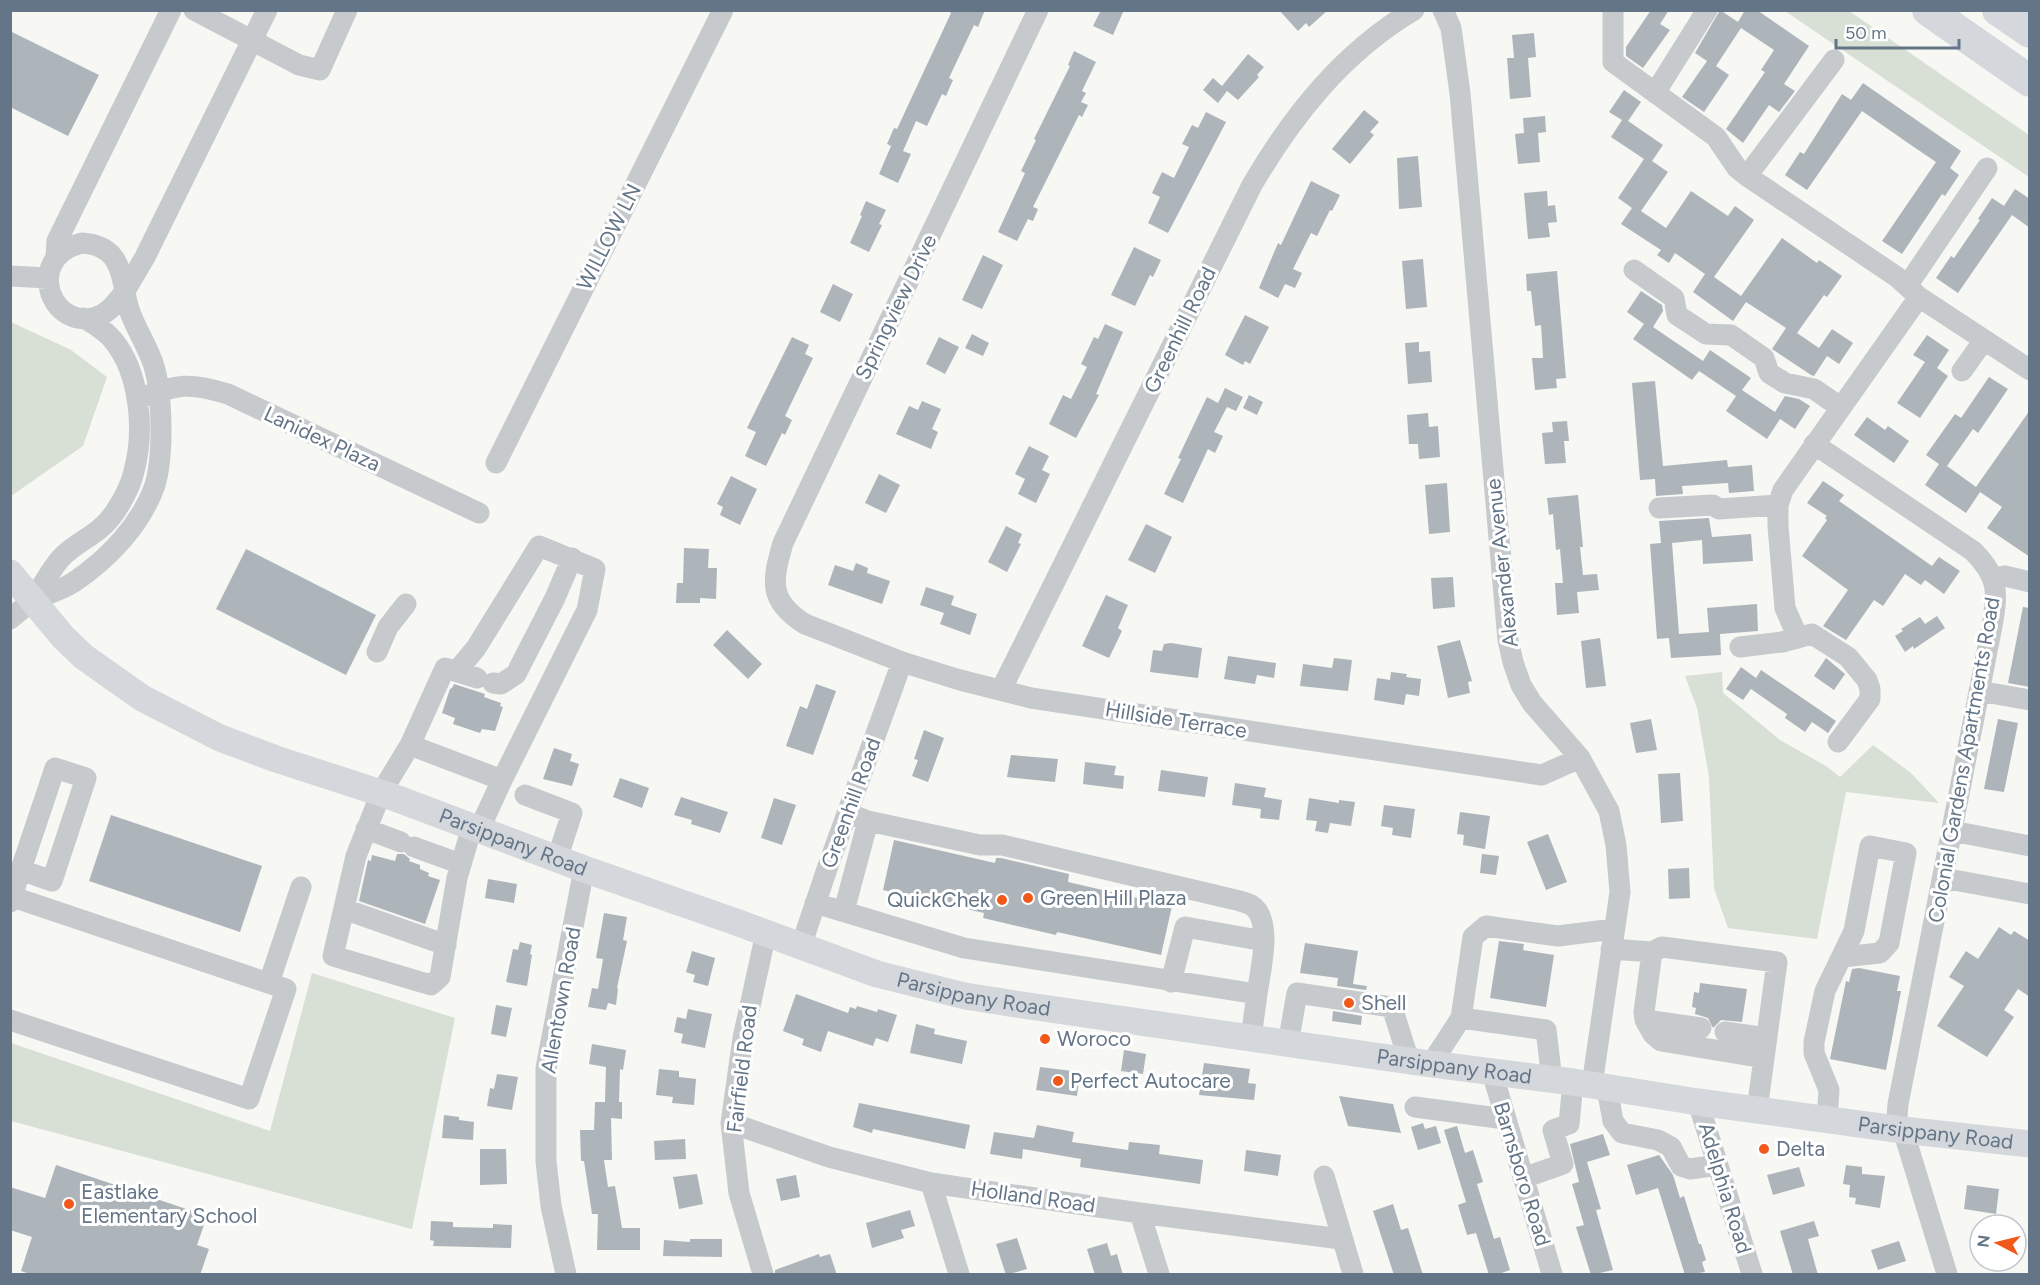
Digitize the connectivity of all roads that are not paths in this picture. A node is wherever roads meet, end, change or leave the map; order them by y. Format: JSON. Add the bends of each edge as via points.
{"nodes":[{"id":1,"x":171,"y":10,"type":"edge"},
{"id":2,"x":194,"y":10,"type":"edge"},
{"id":3,"x":267,"y":10,"type":"edge"},
{"id":4,"x":347,"y":10,"type":"edge"},
{"id":5,"x":723,"y":10,"type":"edge"},
{"id":6,"x":1038,"y":10,"type":"edge"},
{"id":7,"x":1414,"y":10,"type":"edge"},
{"id":8,"x":1443,"y":10,"type":"edge"},
{"id":9,"x":1613,"y":10,"type":"edge"},
{"id":10,"x":1707,"y":10,"type":"edge"},
{"id":11,"x":1928,"y":10,"type":"edge"},
{"id":12,"x":1998,"y":10,"type":"edge"},
{"id":13,"x":2030,"y":32,"type":"edge"},
{"id":14,"x":253,"y":40,"type":"junction"},
{"id":15,"x":1834,"y":60,"type":"dead end"},
{"id":16,"x":2030,"y":81,"type":"edge"},
{"id":17,"x":1655,"y":93,"type":"junction"},
{"id":18,"x":1987,"y":168,"type":"dead end"},
{"id":19,"x":1747,"y":176,"type":"junction"},
{"id":20,"x":56,"y":258,"type":"junction"},
{"id":21,"x":1634,"y":270,"type":"dead end"},
{"id":22,"x":10,"y":276,"type":"edge"},
{"id":23,"x":48,"y":278,"type":"junction"},
{"id":24,"x":126,"y":291,"type":"junction"},
{"id":25,"x":1913,"y":291,"type":"junction"},
{"id":26,"x":84,"y":318,"type":"junction"},
{"id":27,"x":1984,"y":340,"type":"junction"},
{"id":28,"x":2030,"y":370,"type":"edge"},
{"id":29,"x":1962,"y":371,"type":"dead end"},
{"id":30,"x":160,"y":391,"type":"junction"},
{"id":31,"x":137,"y":399,"type":"junction"},
{"id":32,"x":1840,"y":407,"type":"junction"},
{"id":33,"x":1814,"y":444,"type":"junction"},
{"id":34,"x":496,"y":463,"type":"dead end"},
{"id":35,"x":1778,"y":504,"type":"junction"},
{"id":36,"x":1659,"y":508,"type":"dead end"},
{"id":37,"x":479,"y":513,"type":"dead end"},
{"id":38,"x":572,"y":558,"type":"junction"},
{"id":39,"x":10,"y":573,"type":"edge"},
{"id":40,"x":1994,"y":579,"type":"junction"},
{"id":41,"x":2030,"y":582,"type":"edge"},
{"id":42,"x":32,"y":600,"type":"junction"},
{"id":43,"x":406,"y":604,"type":"dead end"},
{"id":44,"x":784,"y":606,"type":"joint"},
{"id":45,"x":10,"y":619,"type":"edge"},
{"id":46,"x":1798,"y":638,"type":"junction"},
{"id":47,"x":1740,"y":647,"type":"dead end"},
{"id":48,"x":377,"y":651,"type":"dead end"},
{"id":49,"x":902,"y":662,"type":"junction"},
{"id":50,"x":476,"y":677,"type":"junction"},
{"id":51,"x":1001,"y":690,"type":"junction"},
{"id":52,"x":1979,"y":691,"type":"junction"},
{"id":53,"x":2030,"y":700,"type":"edge"},
{"id":54,"x":1838,"y":742,"type":"dead end"},
{"id":55,"x":410,"y":745,"type":"junction"},
{"id":56,"x":1580,"y":759,"type":"junction"},
{"id":57,"x":502,"y":780,"type":"junction"},
{"id":58,"x":381,"y":794,"type":"junction"},
{"id":59,"x":525,"y":795,"type":"dead end"},
{"id":60,"x":847,"y":813,"type":"junction"},
{"id":61,"x":868,"y":821,"type":"junction"},
{"id":62,"x":366,"y":829,"type":"junction"},
{"id":63,"x":476,"y":829,"type":"junction"},
{"id":64,"x":1952,"y":831,"type":"junction"},
{"id":65,"x":2030,"y":846,"type":"edge"},
{"id":66,"x":557,"y":859,"type":"junction"},
{"id":67,"x":461,"y":864,"type":"junction"},
{"id":68,"x":584,"y":869,"type":"junction"},
{"id":69,"x":21,"y":870,"type":"junction"},
{"id":70,"x":1943,"y":878,"type":"junction"},
{"id":71,"x":301,"y":888,"type":"dead end"},
{"id":72,"x":2030,"y":894,"type":"edge"},
{"id":73,"x":11,"y":898,"type":"edge"},
{"id":74,"x":815,"y":903,"type":"junction"},
{"id":75,"x":344,"y":909,"type":"junction"},
{"id":76,"x":844,"y":911,"type":"junction"},
{"id":77,"x":766,"y":933,"type":"junction"},
{"id":78,"x":1613,"y":939,"type":"junction"},
{"id":79,"x":1264,"y":941,"type":"junction"},
{"id":80,"x":446,"y":945,"type":"junction"},
{"id":81,"x":801,"y":946,"type":"junction"},
{"id":82,"x":1652,"y":952,"type":"junction"},
{"id":83,"x":1842,"y":957,"type":"junction"},
{"id":84,"x":1172,"y":982,"type":"junction"},
{"id":85,"x":269,"y":983,"type":"junction"},
{"id":86,"x":1257,"y":994,"type":"junction"},
{"id":87,"x":1461,"y":1018,"type":"junction"},
{"id":88,"x":10,"y":1020,"type":"edge"},
{"id":89,"x":1646,"y":1020,"type":"junction"},
{"id":90,"x":1701,"y":1028,"type":"dead end"},
{"id":91,"x":1725,"y":1032,"type":"dead end"},
{"id":92,"x":1251,"y":1038,"type":"junction"},
{"id":93,"x":1288,"y":1044,"type":"junction"},
{"id":94,"x":1765,"y":1048,"type":"junction"},
{"id":95,"x":1420,"y":1063,"type":"junction"},
{"id":96,"x":1492,"y":1072,"type":"junction"},
{"id":97,"x":1581,"y":1084,"type":"junction"},
{"id":98,"x":1698,"y":1102,"type":"junction"},
{"id":99,"x":1415,"y":1107,"type":"dead end"},
{"id":100,"x":1757,"y":1110,"type":"junction"},
{"id":101,"x":1505,"y":1119,"type":"junction"},
{"id":102,"x":1827,"y":1120,"type":"junction"},
{"id":103,"x":731,"y":1123,"type":"junction"},
{"id":104,"x":1899,"y":1130,"type":"junction"},
{"id":105,"x":2030,"y":1144,"type":"edge"},
{"id":106,"x":1718,"y":1165,"type":"junction"},
{"id":107,"x":1324,"y":1176,"type":"dead end"},
{"id":108,"x":1523,"y":1178,"type":"junction"},
{"id":109,"x":931,"y":1183,"type":"junction"},
{"id":110,"x":1140,"y":1213,"type":"junction"},
{"id":111,"x":1341,"y":1239,"type":"junction"},
{"id":112,"x":566,"y":1275,"type":"edge"},
{"id":113,"x":763,"y":1275,"type":"edge"},
{"id":114,"x":959,"y":1275,"type":"edge"},
{"id":115,"x":1159,"y":1275,"type":"edge"},
{"id":116,"x":1353,"y":1275,"type":"edge"},
{"id":117,"x":1552,"y":1275,"type":"edge"},
{"id":118,"x":1752,"y":1275,"type":"edge"},
{"id":119,"x":1947,"y":1275,"type":"edge"}],
"edges":[{"from":1,"to":20,"type":"street","via":[[57,241]]},
{"from":2,"to":14,"type":"street"},
{"from":3,"to":14,"type":"street"},
{"from":4,"to":14,"type":"street","via":[[320,70],[300,65]]},
{"from":5,"to":34,"type":"street","name":"WILLOW LN"},
{"from":6,"to":44,"type":"street","name":"Springview Drive","via":[[783,543],[775,576],[776,592]]},
{"from":7,"to":51,"type":"street","name":"Greenhill Road","via":[[1364,45],[1331,76],[1276,143]]},
{"from":8,"to":56,"type":"street","name":"Alexander Avenue","via":[[1451,28],[1460,93],[1508,640],[1521,685]]},
{"from":9,"to":17,"type":"street","via":[[1613,62]]},
{"from":10,"to":17,"type":"street"},
{"from":11,"to":16,"type":"highway"},
{"from":12,"to":13,"type":"highway"},
{"from":14,"to":24,"type":"street"},
{"from":15,"to":19,"type":"street"},
{"from":17,"to":19,"type":"street","via":[[1716,137]]},
{"from":18,"to":25,"type":"street"},
{"from":19,"to":25,"type":"street"},
{"from":20,"to":23,"type":"street"},
{"from":20,"to":24,"type":"street","via":[[82,243],[102,247],[117,261]]},
{"from":21,"to":32,"type":"street","via":[[1674,298],[1677,315],[1706,334],[1731,335],[1764,358],[1769,373],[1785,383],[1814,389]]},
{"from":22,"to":23,"type":"street"},
{"from":23,"to":26,"type":"street","via":[[57,305],[74,317]]},
{"from":24,"to":26,"type":"street","via":[[103,314]]},
{"from":24,"to":30,"type":"street","via":[[132,320],[153,363]]},
{"from":25,"to":27,"type":"street"},
{"from":25,"to":32,"type":"street"},
{"from":26,"to":31,"type":"street","via":[[100,327],[119,348]]},
{"from":27,"to":28,"type":"street"},
{"from":27,"to":29,"type":"street"},
{"from":30,"to":31,"type":"street","name":"Lanidex Plaza"},
{"from":30,"to":37,"type":"street","name":"Lanidex Plaza","via":[[191,385],[228,394]]},
{"from":30,"to":42,"type":"street","via":[[155,484],[136,522],[104,558],[72,583]]},
{"from":31,"to":42,"type":"street","via":[[138,445],[126,492],[106,523],[60,558]]},
{"from":32,"to":33,"type":"street"},
{"from":33,"to":35,"type":"street"},
{"from":33,"to":40,"type":"street","name":"Colonial Gardens Apartments Road","via":[[1973,552]]},
{"from":35,"to":36,"type":"street","via":[[1719,509],[1713,505]]},
{"from":35,"to":46,"type":"street","via":[[1785,608]]},
{"from":38,"to":50,"type":"street","via":[[516,674],[501,684]]},
{"from":38,"to":50,"type":"street","via":[[540,546],[476,648]]},
{"from":38,"to":57,"type":"street","via":[[595,569],[587,610]]},
{"from":39,"to":42,"type":"main road","name":"Parsippany Road"},
{"from":40,"to":41,"type":"street","via":[[2005,576]]},
{"from":40,"to":52,"type":"street","name":"Colonial Gardens Apartments Road","via":[[1997,598]]},
{"from":42,"to":45,"type":"street"},
{"from":42,"to":58,"type":"main road","name":"Parsippany Road","via":[[84,657],[150,702],[220,738]]},
{"from":43,"to":48,"type":"street","via":[[388,627]]},
{"from":44,"to":49,"type":"street","name":"Hillside Terrace","via":[[805,624]]},
{"from":46,"to":47,"type":"street"},
{"from":46,"to":54,"type":"street","via":[[1812,634],[1848,657],[1867,680],[1870,699]]},
{"from":49,"to":51,"type":"street","name":"Hillside Terrace"},
{"from":49,"to":60,"type":"street","name":"Greenhill Road"},
{"from":50,"to":55,"type":"street","via":[[445,668]]},
{"from":51,"to":56,"type":"street","name":"Hillside Terrace","via":[[1100,709],[1542,775]]},
{"from":52,"to":53,"type":"street"},
{"from":52,"to":64,"type":"street","name":"Colonial Gardens Apartments Road"},
{"from":55,"to":57,"type":"street"},
{"from":55,"to":58,"type":"street"},
{"from":56,"to":78,"type":"street","name":"Alexander Avenue","via":[[1609,811],[1616,844],[1620,892]]},
{"from":57,"to":63,"type":"street"},
{"from":58,"to":62,"type":"street"},
{"from":58,"to":63,"type":"main road","name":"Parsippany Road"},
{"from":59,"to":66,"type":"street","via":[[572,813]]},
{"from":60,"to":61,"type":"street"},
{"from":60,"to":74,"type":"street","name":"Greenhill Road"},
{"from":61,"to":76,"type":"street"},
{"from":61,"to":79,"type":"street","via":[[980,845],[1002,845],[1251,905],[1262,919]]},
{"from":62,"to":67,"type":"street"},
{"from":62,"to":75,"type":"street"},
{"from":63,"to":66,"type":"main road","name":"Parsippany Road"},
{"from":63,"to":67,"type":"street"},
{"from":64,"to":65,"type":"street"},
{"from":64,"to":70,"type":"street","name":"Colonial Gardens Apartments Road"},
{"from":66,"to":68,"type":"main road","name":"Parsippany Road"},
{"from":67,"to":80,"type":"street"},
{"from":68,"to":77,"type":"main road","name":"Parsippany Road"},
{"from":68,"to":112,"type":"street","name":"Allentown Road","via":[[546,1068],[546,1161]]},
{"from":69,"to":69,"type":"street","via":[[55,768],[86,778],[52,881]]},
{"from":69,"to":73,"type":"street"},
{"from":70,"to":72,"type":"street"},
{"from":70,"to":104,"type":"street","name":"Colonial Gardens Apartments Road","via":[[1898,1104]]},
{"from":71,"to":85,"type":"street"},
{"from":73,"to":85,"type":"street"},
{"from":74,"to":76,"type":"street"},
{"from":74,"to":81,"type":"street","name":"Greenhill Road"},
{"from":75,"to":80,"type":"street"},
{"from":75,"to":80,"type":"street","via":[[333,956],[431,985],[440,977]]},
{"from":76,"to":84,"type":"street","via":[[964,948]]},
{"from":77,"to":81,"type":"main road","name":"Parsippany Road"},
{"from":77,"to":103,"type":"street","name":"Fairfield Road","via":[[743,1038]]},
{"from":78,"to":82,"type":"street"},
{"from":78,"to":87,"type":"street","via":[[1486,926],[1473,937]]},
{"from":78,"to":97,"type":"street","name":"Alexander Avenue"},
{"from":79,"to":84,"type":"street","via":[[1185,927]]},
{"from":79,"to":86,"type":"street"},
{"from":81,"to":92,"type":"main road","name":"Parsippany Road","via":[[877,974],[965,996]]},
{"from":82,"to":89,"type":"street"},
{"from":82,"to":94,"type":"street","via":[[1662,947],[1777,962]]},
{"from":83,"to":83,"type":"street","via":[[1854,930],[1870,846],[1906,854],[1889,943],[1880,953]]},
{"from":83,"to":102,"type":"street","via":[[1825,991],[1814,1042],[1814,1053],[1829,1090]]},
{"from":84,"to":86,"type":"street"},
{"from":85,"to":88,"type":"street","via":[[286,989],[249,1099]]},
{"from":86,"to":92,"type":"street"},
{"from":87,"to":95,"type":"street"},
{"from":87,"to":97,"type":"street","via":[[1546,1030]]},
{"from":89,"to":90,"type":"street"},
{"from":89,"to":94,"type":"street","via":[[1661,1041]]},
{"from":91,"to":94,"type":"street"},
{"from":92,"to":93,"type":"main road","name":"Parsippany Road"},
{"from":93,"to":95,"type":"main road","name":"Parsippany Road"},
{"from":93,"to":95,"type":"street","via":[[1297,993],[1381,1005],[1392,1007]]},
{"from":94,"to":100,"type":"street"},
{"from":95,"to":96,"type":"main road","name":"Parsippany Road"},
{"from":96,"to":97,"type":"main road","name":"Parsippany Road"},
{"from":96,"to":101,"type":"street","name":"Barnsboro Road"},
{"from":97,"to":98,"type":"main road","name":"Parsippany Road"},
{"from":97,"to":106,"type":"street","via":[[1622,1133],[1658,1140],[1671,1147],[1682,1166],[1690,1169]]},
{"from":97,"to":108,"type":"street","via":[[1569,1124],[1550,1123],[1563,1164]]},
{"from":98,"to":100,"type":"main road","name":"Parsippany Road"},
{"from":98,"to":106,"type":"street","name":"Adelphia Road"},
{"from":99,"to":101,"type":"street"},
{"from":100,"to":102,"type":"main road","name":"Parsippany Road"},
{"from":101,"to":108,"type":"street","name":"Barnsboro Road"},
{"from":102,"to":104,"type":"main road","name":"Parsippany Road"},
{"from":103,"to":109,"type":"street","name":"Holland Road","via":[[829,1157]]},
{"from":103,"to":113,"type":"street","name":"Fairfield Road","via":[[739,1193]]},
{"from":104,"to":105,"type":"main road","name":"Parsippany Road"},
{"from":104,"to":119,"type":"street"},
{"from":106,"to":118,"type":"street","name":"Adelphia Road"},
{"from":107,"to":111,"type":"street"},
{"from":108,"to":117,"type":"street","name":"Barnsboro Road"},
{"from":109,"to":110,"type":"street","name":"Holland Road"},
{"from":109,"to":114,"type":"street"},
{"from":110,"to":111,"type":"street","name":"Holland Road"},
{"from":110,"to":115,"type":"street"},
{"from":111,"to":116,"type":"street"}]}
